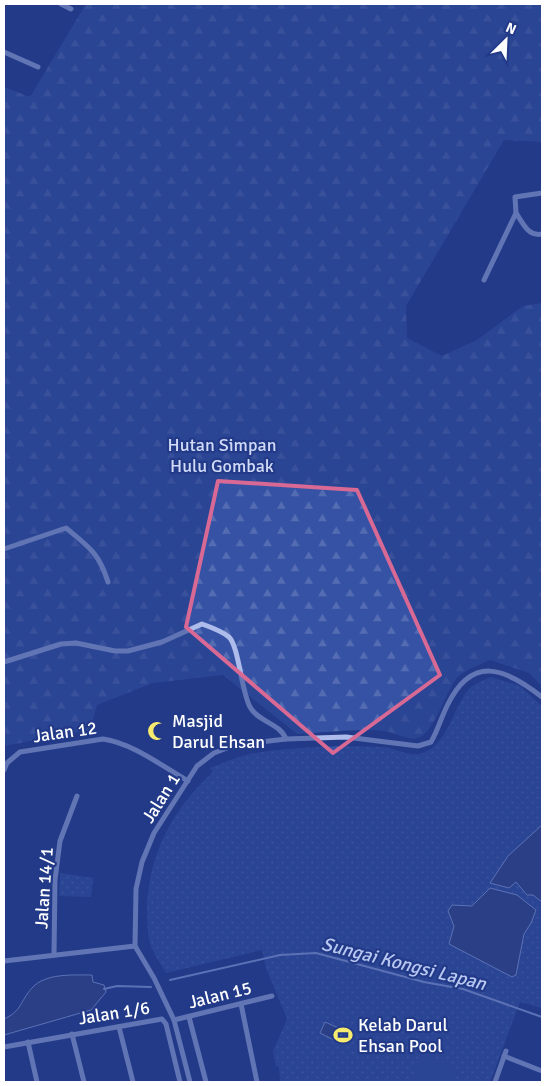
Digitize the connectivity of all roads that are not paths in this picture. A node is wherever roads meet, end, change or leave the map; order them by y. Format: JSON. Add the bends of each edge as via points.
{"nodes":[{"id":1,"x":61,"y":4,"type":"edge"},
{"id":2,"x":71,"y":9,"type":"dead end"},
{"id":3,"x":4,"y":52,"type":"edge"},
{"id":4,"x":38,"y":67,"type":"dead end"},
{"id":5,"x":542,"y":193,"type":"edge"},
{"id":6,"x":516,"y":213,"type":"junction"},
{"id":7,"x":542,"y":234,"type":"edge"},
{"id":8,"x":484,"y":280,"type":"dead end"},
{"id":9,"x":4,"y":549,"type":"edge"},
{"id":10,"x":108,"y":582,"type":"dead end"},
{"id":11,"x":4,"y":662,"type":"edge"},
{"id":12,"x":542,"y":697,"type":"edge"},
{"id":13,"x":286,"y":739,"type":"junction"},
{"id":14,"x":5,"y":762,"type":"edge"},
{"id":15,"x":4,"y":770,"type":"edge"},
{"id":16,"x":188,"y":781,"type":"junction"},
{"id":17,"x":77,"y":796,"type":"dead end"},
{"id":18,"x":136,"y":946,"type":"junction"},
{"id":19,"x":54,"y":955,"type":"junction"},
{"id":20,"x":4,"y":961,"type":"edge"},
{"id":21,"x":272,"y":996,"type":"dead end"},
{"id":22,"x":241,"y":1004,"type":"junction"},
{"id":23,"x":189,"y":1017,"type":"junction"},
{"id":24,"x":174,"y":1020,"type":"junction"},
{"id":25,"x":119,"y":1027,"type":"junction"},
{"id":26,"x":72,"y":1034,"type":"junction"},
{"id":27,"x":28,"y":1042,"type":"junction"},
{"id":28,"x":4,"y":1047,"type":"edge"},
{"id":29,"x":542,"y":1071,"type":"edge"},
{"id":30,"x":190,"y":1080,"type":"edge"},
{"id":31,"x":37,"y":1082,"type":"edge"},
{"id":32,"x":84,"y":1082,"type":"edge"},
{"id":33,"x":133,"y":1082,"type":"edge"},
{"id":34,"x":178,"y":1082,"type":"edge"},
{"id":35,"x":206,"y":1082,"type":"edge"},
{"id":36,"x":257,"y":1082,"type":"edge"},
{"id":37,"x":494,"y":1082,"type":"edge"}],
"edges":[{"from":1,"to":2,"type":"street"},
{"from":3,"to":4,"type":"street"},
{"from":5,"to":6,"type":"street","via":[[515,197]]},
{"from":6,"to":7,"type":"street","via":[[529,231]]},
{"from":6,"to":8,"type":"street"},
{"from":9,"to":10,"type":"street","via":[[66,528],[102,562]]},
{"from":11,"to":13,"type":"street","via":[[76,642],[128,651],[162,642],[202,624],[230,638],[250,707],[283,732]]},
{"from":12,"to":13,"type":"street","name":"Jalan 1","via":[[514,677],[487,670],[465,679],[457,688],[431,742],[418,746],[346,737]]},
{"from":13,"to":16,"type":"street","name":"Jalan 1","via":[[235,746],[214,753],[197,766]]},
{"from":14,"to":15,"type":"street","name":"Jalan 12"},
{"from":14,"to":16,"type":"street","name":"Jalan 12","via":[[20,752],[113,740]]},
{"from":16,"to":18,"type":"street","name":"Jalan 1","via":[[154,833],[142,862],[136,889]]},
{"from":17,"to":19,"type":"street","name":"Jalan 14/1","via":[[60,841],[55,880]]},
{"from":18,"to":19,"type":"street"},
{"from":18,"to":24,"type":"street"},
{"from":19,"to":20,"type":"street"},
{"from":21,"to":22,"type":"street","name":"Jalan 15"},
{"from":22,"to":23,"type":"street","name":"Jalan 15"},
{"from":22,"to":36,"type":"street"},
{"from":23,"to":24,"type":"street","name":"Jalan 15"},
{"from":23,"to":35,"type":"street"},
{"from":24,"to":30,"type":"street"},
{"from":25,"to":26,"type":"street","name":"Jalan 1/6"},
{"from":25,"to":33,"type":"street"},
{"from":25,"to":34,"type":"street","name":"Jalan 1/6","via":[[165,1020]]},
{"from":26,"to":27,"type":"street","name":"Jalan 1/6"},
{"from":26,"to":32,"type":"street"},
{"from":27,"to":28,"type":"street","name":"Jalan 1/6"},
{"from":27,"to":31,"type":"street"},
{"from":29,"to":37,"type":"street","via":[[505,1054]]},
{"from":30,"to":34,"type":"street"}]}
